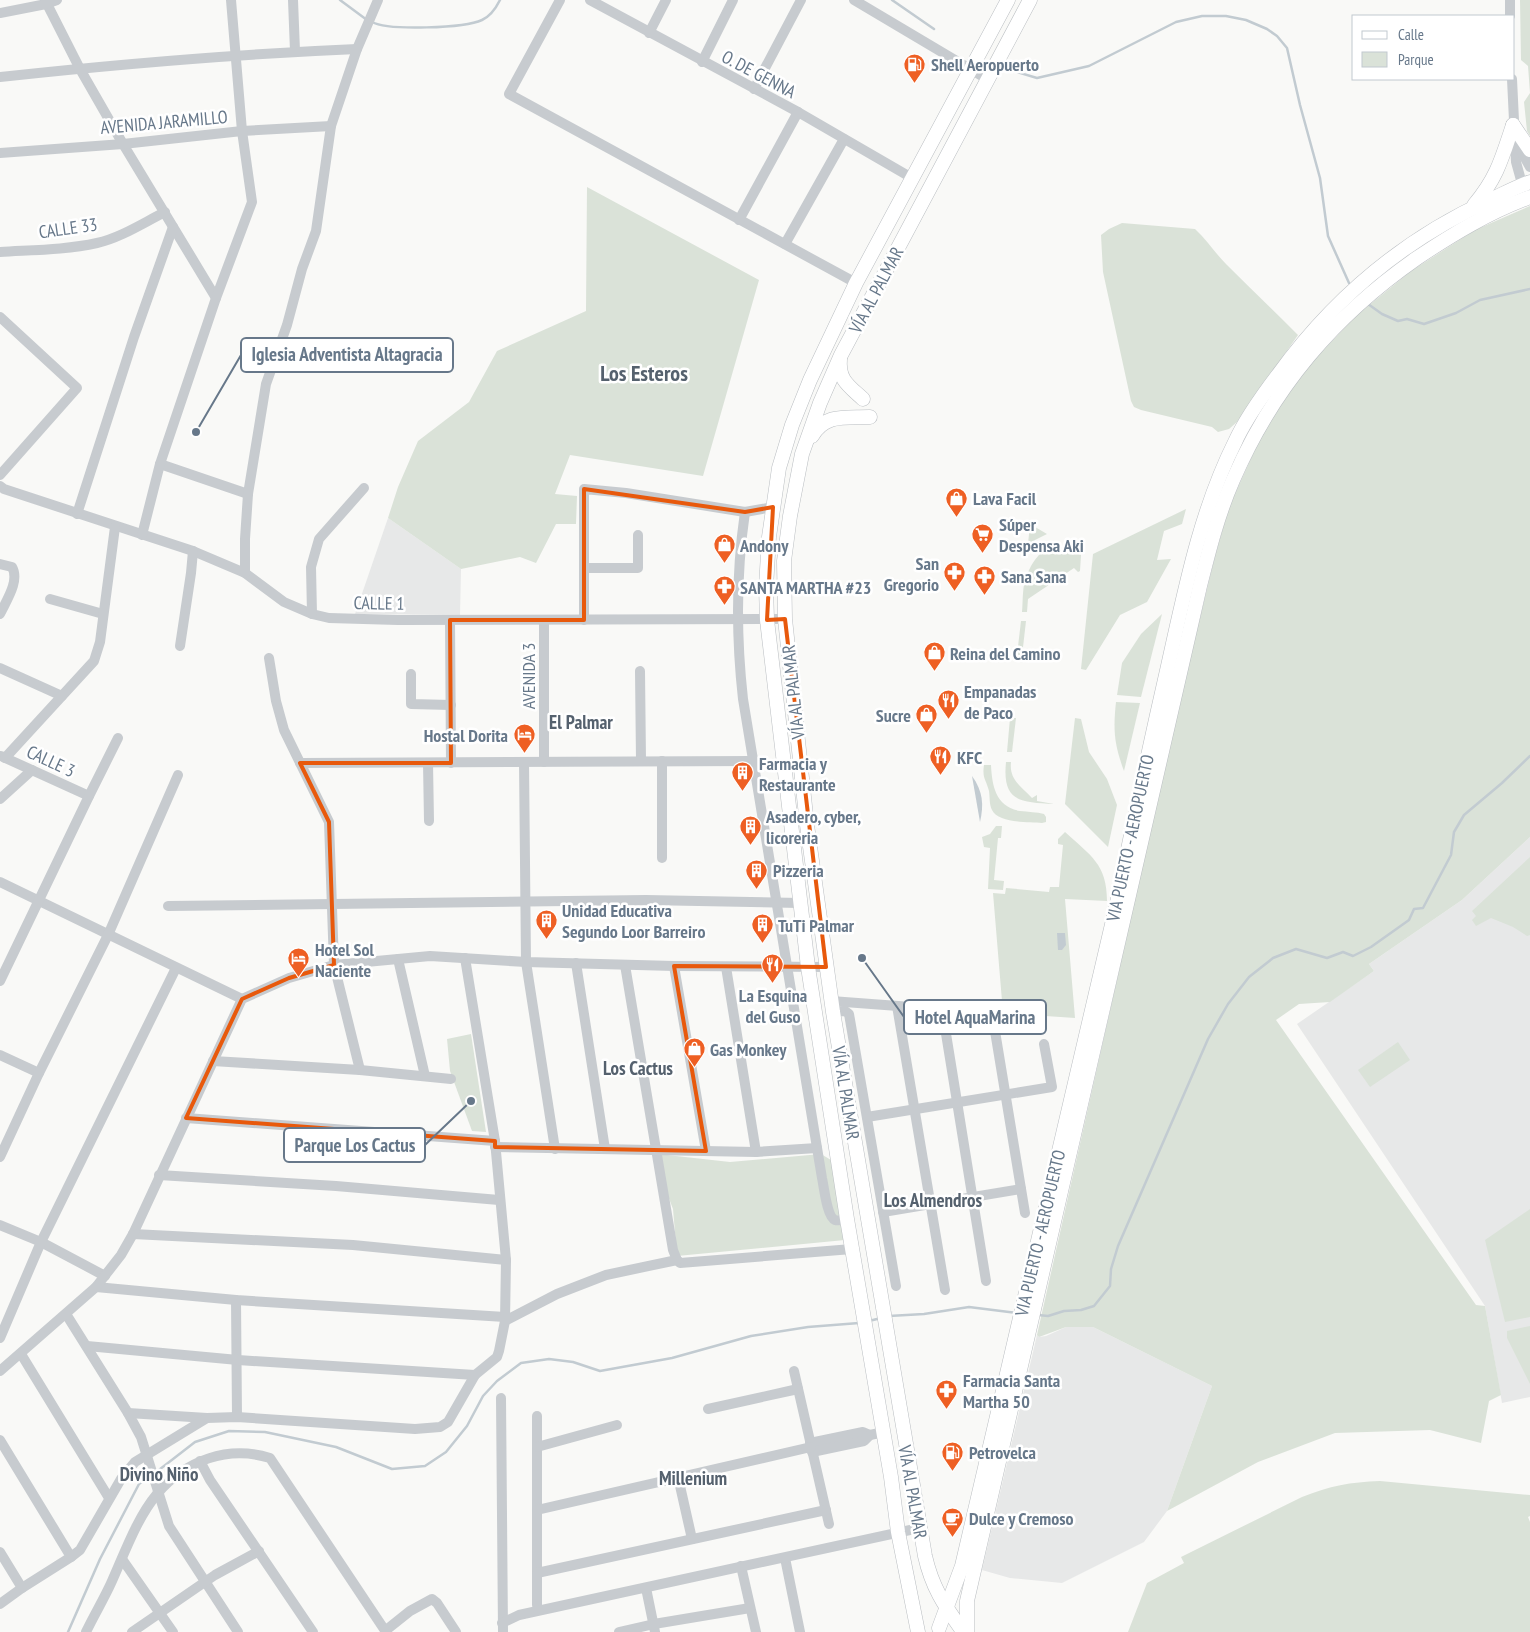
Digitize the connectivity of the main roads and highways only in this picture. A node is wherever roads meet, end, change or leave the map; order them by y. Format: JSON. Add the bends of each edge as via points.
{"nodes":[{"id":1,"x":1008,"y":0,"type":"edge"},
{"id":2,"x":1030,"y":0,"type":"edge"},
{"id":3,"x":1530,"y":150,"type":"edge"},
{"id":4,"x":1527,"y":190,"type":"edge"},
{"id":5,"x":1472,"y":208,"type":"junction"},
{"id":6,"x":841,"y":355,"type":"junction"},
{"id":7,"x":862,"y":400,"type":"dead end"},
{"id":8,"x":870,"y":417,"type":"dead end"},
{"id":9,"x":802,"y":454,"type":"junction"},
{"id":10,"x":1034,"y":1287,"type":"junction"},
{"id":11,"x":1022,"y":1338,"type":"junction"},
{"id":12,"x":946,"y":1608,"type":"junction"},
{"id":13,"x":935,"y":1630,"type":"edge"},
{"id":14,"x":965,"y":1631,"type":"edge"},
{"id":15,"x":918,"y":1632,"type":"edge"}],
"edges":[{"from":1,"to":15,"type":"main road","name":"VÍA AL PALMAR","via":[[856,284],[810,380],[779,468],[766,587],[767,620],[808,967],[868,1341],[877,1434]]},
{"from":2,"to":6,"type":"main road","name":"VÍA AL PALMAR"},
{"from":3,"to":5,"type":"main road","via":[[1513,126],[1496,174]]},
{"from":4,"to":5,"type":"main road","name":"VIA PUERTO - AEROPUERTO"},
{"from":4,"to":10,"type":"main road","name":"VIA PUERTO - AEROPUERTO","via":[[1446,239],[1366,296],[1289,380],[1255,434],[1233,479],[1214,532],[1200,586]]},
{"from":5,"to":10,"type":"main road","name":"VIA PUERTO - AEROPUERTO","via":[[1403,248],[1334,308],[1296,350],[1263,395],[1221,472],[1182,602]]},
{"from":6,"to":7,"type":"main road","via":[[841,375]]},
{"from":6,"to":9,"type":"main road","name":"VÍA AL PALMAR"},
{"from":8,"to":9,"type":"main road","via":[[826,421],[816,429]]},
{"from":9,"to":12,"type":"main road","name":"VÍA AL PALMAR","via":[[784,562],[785,619],[807,825],[832,1006],[919,1528],[930,1577]]},
{"from":10,"to":11,"type":"main road","name":"VIA PUERTO - AEROPUERTO"},
{"from":11,"to":12,"type":"main road","name":"VIA PUERTO - AEROPUERTO","via":[[962,1566]]},
{"from":11,"to":14,"type":"main road","name":"VIA PUERTO - AEROPUERTO","via":[[967,1601]]},
{"from":12,"to":13,"type":"main road","name":"VIA PUERTO - AEROPUERTO"},
{"from":12,"to":14,"type":"main road","name":"VÍA AL PALMAR"},
{"from":13,"to":14,"type":"main road","via":[[947,1626]]}]}
